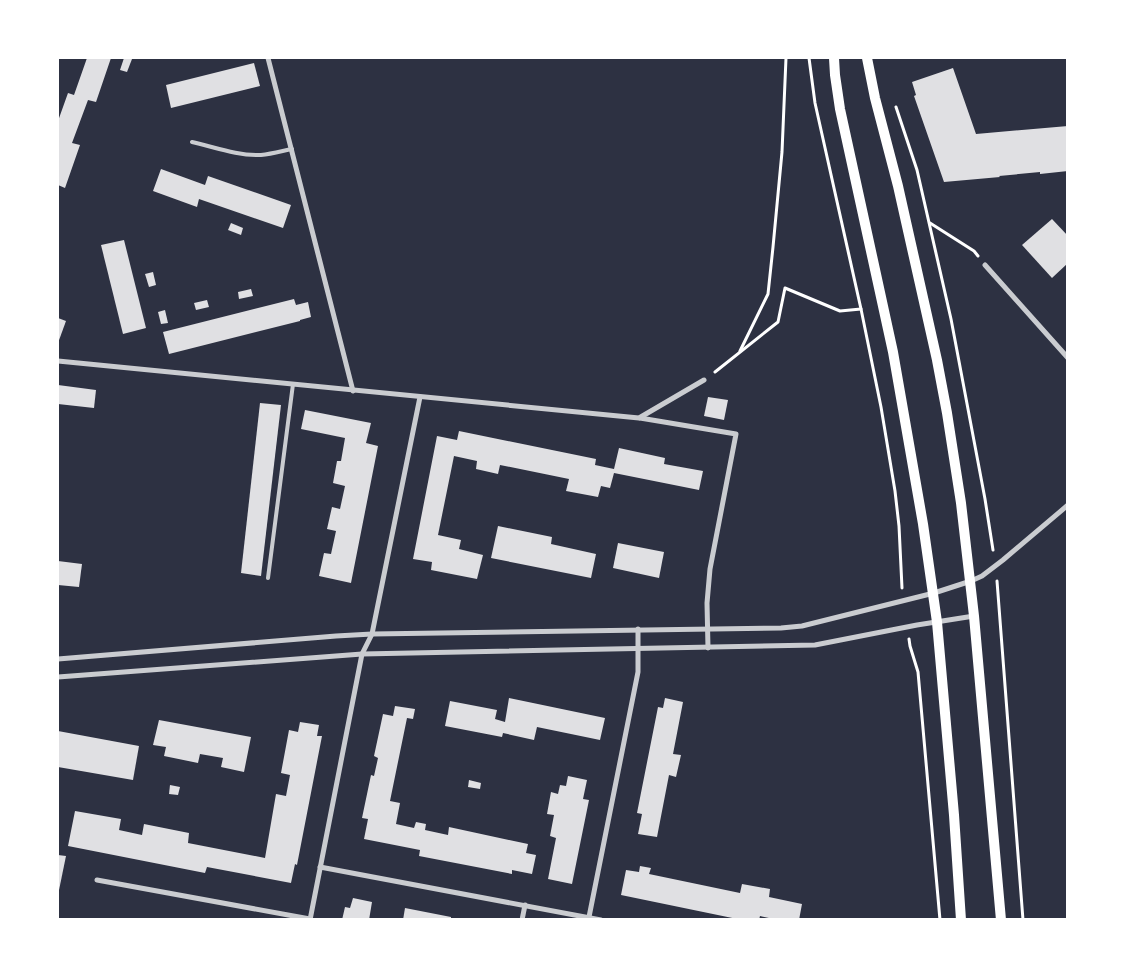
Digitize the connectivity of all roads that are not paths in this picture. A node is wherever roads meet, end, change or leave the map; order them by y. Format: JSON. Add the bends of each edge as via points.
{"nodes":[{"id":1,"x":268,"y":58,"type":"edge"},
{"id":2,"x":834,"y":58,"type":"edge"},
{"id":3,"x":868,"y":62,"type":"edge"},
{"id":4,"x":192,"y":142,"type":"dead end"},
{"id":5,"x":292,"y":149,"type":"junction"},
{"id":6,"x":985,"y":265,"type":"road end"},
{"id":7,"x":1068,"y":358,"type":"edge"},
{"id":8,"x":58,"y":362,"type":"edge"},
{"id":9,"x":704,"y":380,"type":"road end"},
{"id":10,"x":293,"y":384,"type":"junction"},
{"id":11,"x":353,"y":391,"type":"junction"},
{"id":12,"x":420,"y":397,"type":"junction"},
{"id":13,"x":639,"y":418,"type":"junction"},
{"id":14,"x":1068,"y":506,"type":"edge"},
{"id":15,"x":268,"y":578,"type":"dead end"},
{"id":16,"x":971,"y":580,"type":"junction"},
{"id":17,"x":934,"y":593,"type":"junction"},
{"id":18,"x":974,"y":616,"type":"junction"},
{"id":19,"x":937,"y":622,"type":"junction"},
{"id":20,"x":638,"y":629,"type":"junction"},
{"id":21,"x":708,"y":629,"type":"junction"},
{"id":22,"x":372,"y":634,"type":"junction"},
{"id":23,"x":708,"y":648,"type":"junction"},
{"id":24,"x":638,"y":649,"type":"junction"},
{"id":25,"x":362,"y":654,"type":"junction"},
{"id":26,"x":58,"y":659,"type":"edge"},
{"id":27,"x":58,"y":677,"type":"edge"},
{"id":28,"x":320,"y":867,"type":"junction"},
{"id":29,"x":97,"y":880,"type":"dead end"},
{"id":30,"x":525,"y":905,"type":"junction"},
{"id":31,"x":589,"y":917,"type":"junction"},
{"id":32,"x":310,"y":919,"type":"edge"},
{"id":33,"x":522,"y":920,"type":"edge"},
{"id":34,"x":600,"y":920,"type":"edge"},
{"id":35,"x":962,"y":920,"type":"edge"},
{"id":36,"x":1001,"y":920,"type":"edge"}],
"edges":[{"from":1,"to":5,"type":"street"},
{"from":2,"to":17,"type":"main road","via":[[842,119],[893,352]]},
{"from":3,"to":16,"type":"main road","via":[[894,166],[947,413]]},
{"from":4,"to":5,"type":"lane","via":[[253,155]]},
{"from":5,"to":11,"type":"street"},
{"from":6,"to":7,"type":"street"},
{"from":8,"to":10,"type":"street"},
{"from":9,"to":13,"type":"street"},
{"from":10,"to":11,"type":"street"},
{"from":10,"to":15,"type":"lane"},
{"from":11,"to":12,"type":"street"},
{"from":12,"to":13,"type":"street"},
{"from":12,"to":22,"type":"street"},
{"from":13,"to":21,"type":"street","via":[[736,434],[710,569]]},
{"from":14,"to":16,"type":"street","via":[[1003,560]]},
{"from":16,"to":17,"type":"street"},
{"from":16,"to":18,"type":"main road"},
{"from":17,"to":19,"type":"main road"},
{"from":17,"to":21,"type":"street","via":[[802,626]]},
{"from":18,"to":19,"type":"street"},
{"from":18,"to":36,"type":"main road"},
{"from":19,"to":23,"type":"street","via":[[815,645]]},
{"from":19,"to":35,"type":"main road"},
{"from":20,"to":21,"type":"street"},
{"from":20,"to":22,"type":"street"},
{"from":20,"to":24,"type":"street"},
{"from":21,"to":23,"type":"street"},
{"from":22,"to":25,"type":"street"},
{"from":22,"to":26,"type":"street"},
{"from":23,"to":24,"type":"street"},
{"from":24,"to":25,"type":"street"},
{"from":24,"to":31,"type":"street","via":[[638,672]]},
{"from":25,"to":27,"type":"street"},
{"from":25,"to":28,"type":"street"},
{"from":28,"to":30,"type":"street"},
{"from":28,"to":32,"type":"street"},
{"from":29,"to":32,"type":"street"},
{"from":30,"to":31,"type":"street"},
{"from":30,"to":33,"type":"street"},
{"from":31,"to":34,"type":"street"}]}
